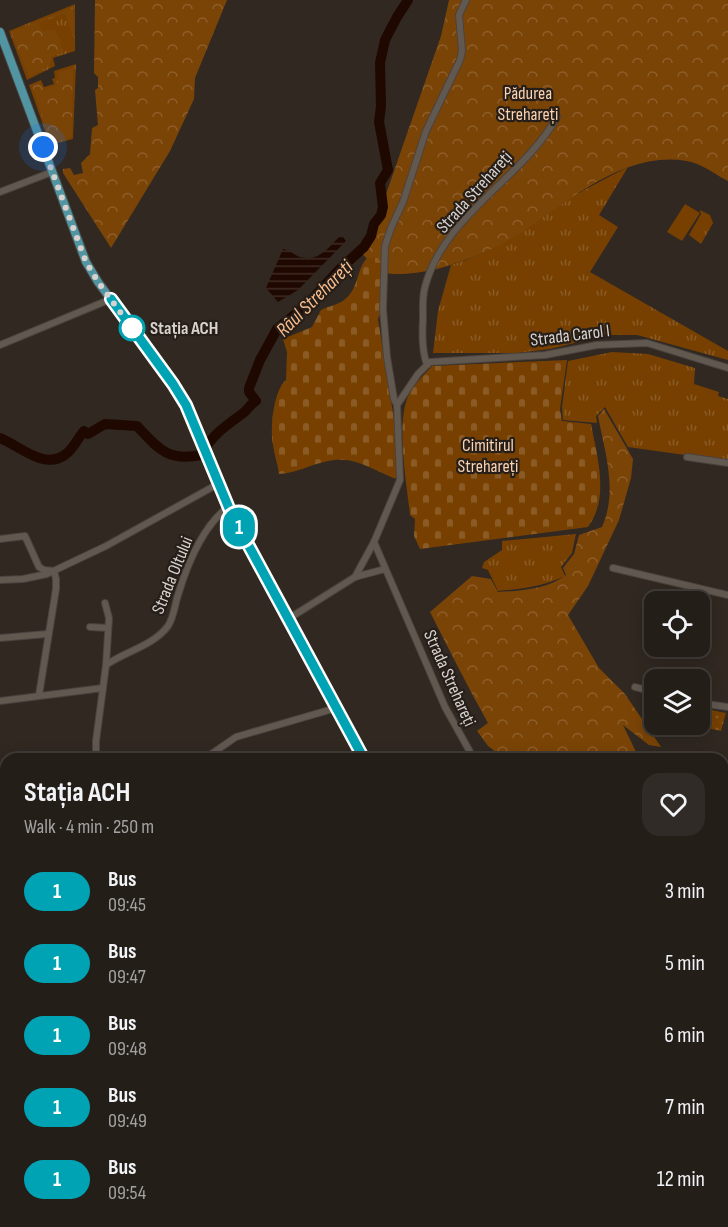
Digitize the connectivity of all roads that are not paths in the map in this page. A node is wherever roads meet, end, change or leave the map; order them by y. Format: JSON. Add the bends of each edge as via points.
{"nodes":[{"id":1,"x":466,"y":0,"type":"edge"},
{"id":2,"x":0,"y":32,"type":"edge"},
{"id":3,"x":557,"y":117,"type":"dead end"},
{"id":4,"x":52,"y":172,"type":"junction"},
{"id":5,"x":0,"y":192,"type":"edge"},
{"id":6,"x":111,"y":299,"type":"junction"},
{"id":7,"x":0,"y":345,"type":"edge"},
{"id":8,"x":427,"y":364,"type":"junction"},
{"id":9,"x":728,"y":368,"type":"edge"},
{"id":10,"x":397,"y":405,"type":"junction"},
{"id":11,"x":687,"y":457,"type":"dead end"},
{"id":12,"x":728,"y":463,"type":"edge"},
{"id":13,"x":218,"y":484,"type":"junction"},
{"id":14,"x":228,"y":507,"type":"junction"},
{"id":15,"x":0,"y":539,"type":"edge"},
{"id":16,"x":374,"y":542,"type":"junction"},
{"id":17,"x":613,"y":568,"type":"dead end"},
{"id":18,"x":385,"y":569,"type":"junction"},
{"id":19,"x":54,"y":571,"type":"junction"},
{"id":20,"x":355,"y":577,"type":"junction"},
{"id":21,"x":0,"y":580,"type":"edge"},
{"id":22,"x":728,"y":595,"type":"edge"},
{"id":23,"x":105,"y":603,"type":"dead end"},
{"id":24,"x":288,"y":619,"type":"junction"},
{"id":25,"x":90,"y":627,"type":"dead end"},
{"id":26,"x":108,"y":628,"type":"junction"},
{"id":27,"x":47,"y":634,"type":"junction"},
{"id":28,"x":0,"y":638,"type":"edge"},
{"id":29,"x":106,"y":665,"type":"junction"},
{"id":30,"x":635,"y":687,"type":"dead end"},
{"id":31,"x":103,"y":688,"type":"junction"},
{"id":32,"x":644,"y":689,"type":"edge"},
{"id":33,"x":39,"y":695,"type":"junction"},
{"id":34,"x":0,"y":701,"type":"edge"},
{"id":35,"x":710,"y":705,"type":"edge"},
{"id":36,"x":336,"y":708,"type":"junction"},
{"id":37,"x":728,"y":708,"type":"edge"},
{"id":38,"x":96,"y":753,"type":"edge"},
{"id":39,"x":213,"y":753,"type":"edge"},
{"id":40,"x":361,"y":753,"type":"edge"},
{"id":41,"x":471,"y":753,"type":"edge"}],
"edges":[{"from":1,"to":10,"type":"street","via":[[459,15],[460,60],[426,130],[404,202],[385,246],[383,309]]},
{"from":2,"to":4,"type":"main road"},
{"from":3,"to":8,"type":"street","name":"Strada Strehareți","via":[[544,136],[451,235],[432,269],[423,296],[422,334]]},
{"from":4,"to":5,"type":"street"},
{"from":4,"to":6,"type":"main road","via":[[86,262]]},
{"from":6,"to":7,"type":"street"},
{"from":6,"to":13,"type":"main road","via":[[173,384],[197,427]]},
{"from":8,"to":9,"type":"street","name":"Strada Carol I","via":[[647,343]]},
{"from":8,"to":10,"type":"street"},
{"from":10,"to":16,"type":"street","via":[[401,474]]},
{"from":11,"to":12,"type":"street"},
{"from":13,"to":14,"type":"main road"},
{"from":13,"to":19,"type":"street"},
{"from":14,"to":24,"type":"main road"},
{"from":14,"to":29,"type":"street","name":"Strada Oltului","via":[[201,541],[169,625],[154,639]]},
{"from":15,"to":19,"type":"street","via":[[25,536],[39,567]]},
{"from":16,"to":18,"type":"street","name":"Strada Strehareți"},
{"from":16,"to":20,"type":"street"},
{"from":17,"to":22,"type":"street"},
{"from":18,"to":20,"type":"street"},
{"from":18,"to":41,"type":"street","name":"Strada Strehareți","via":[[445,707]]},
{"from":19,"to":21,"type":"street","via":[[38,577]]},
{"from":19,"to":27,"type":"street","via":[[56,589]]},
{"from":20,"to":24,"type":"street"},
{"from":23,"to":26,"type":"street"},
{"from":24,"to":36,"type":"main road"},
{"from":25,"to":26,"type":"street"},
{"from":26,"to":29,"type":"street"},
{"from":27,"to":28,"type":"street"},
{"from":27,"to":33,"type":"street"},
{"from":29,"to":31,"type":"street"},
{"from":30,"to":32,"type":"street"},
{"from":31,"to":33,"type":"street"},
{"from":31,"to":38,"type":"street"},
{"from":33,"to":34,"type":"street"},
{"from":35,"to":37,"type":"street"},
{"from":36,"to":39,"type":"street","via":[[236,737]]},
{"from":36,"to":40,"type":"main road"}]}
